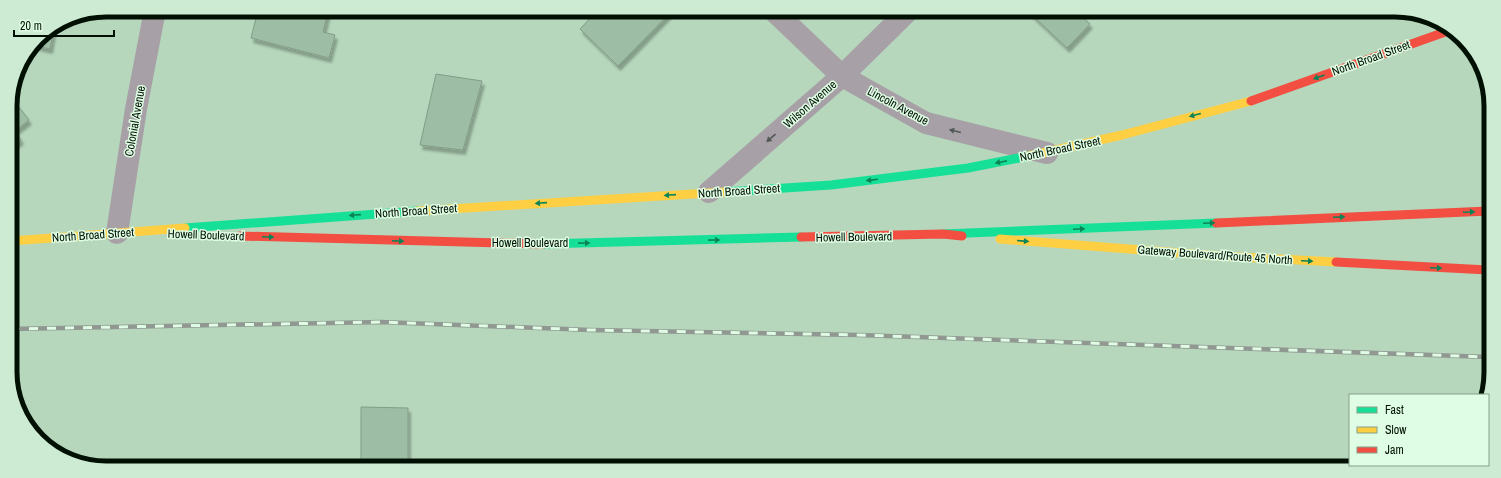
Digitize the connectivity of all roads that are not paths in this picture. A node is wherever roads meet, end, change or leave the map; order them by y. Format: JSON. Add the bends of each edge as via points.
{"nodes":[{"id":1,"x":154,"y":17,"type":"edge"},
{"id":2,"x":780,"y":17,"type":"edge"},
{"id":3,"x":902,"y":17,"type":"edge"},
{"id":4,"x":1445,"y":32,"type":"edge"},
{"id":5,"x":842,"y":76,"type":"junction"},
{"id":6,"x":1047,"y":152,"type":"junction"},
{"id":7,"x":709,"y":192,"type":"junction"},
{"id":8,"x":1484,"y":212,"type":"edge"},
{"id":9,"x":117,"y":233,"type":"junction"},
{"id":10,"x":943,"y":234,"type":"junction"},
{"id":11,"x":213,"y":236,"type":"dead end"},
{"id":12,"x":229,"y":236,"type":"dead end"},
{"id":13,"x":17,"y":241,"type":"edge"},
{"id":14,"x":1484,"y":270,"type":"edge"}],
"edges":[{"from":1,"to":9,"type":"street","name":"Colonial Avenue","via":[[136,109]]},
{"from":2,"to":5,"type":"street","name":"Lincoln Avenue"},
{"from":3,"to":5,"type":"street","name":"Wilson Avenue"},
{"from":4,"to":6,"type":"main road","name":"North Broad Street","one_way":true,"via":[[1258,99]]},
{"from":6,"to":5,"type":"street","name":"Lincoln Avenue","one_way":true,"via":[[926,124]]},
{"from":5,"to":7,"type":"street","name":"Wilson Avenue","one_way":true},
{"from":6,"to":7,"type":"main road","name":"North Broad Street","one_way":true,"via":[[968,168],[839,184]]},
{"from":7,"to":9,"type":"main road","name":"North Broad Street","one_way":true},
{"from":10,"to":8,"type":"main road","one_way":true},
{"from":9,"to":11,"type":"main road","name":"Howell Boulevard"},
{"from":9,"to":13,"type":"main road","name":"North Broad Street"},
{"from":12,"to":10,"type":"main road","name":"Howell Boulevard","one_way":true,"via":[[531,244]]},
{"from":10,"to":14,"type":"main road","name":"Gateway Boulevard/Route 45 North","one_way":true,"via":[[1220,256]]}]}
